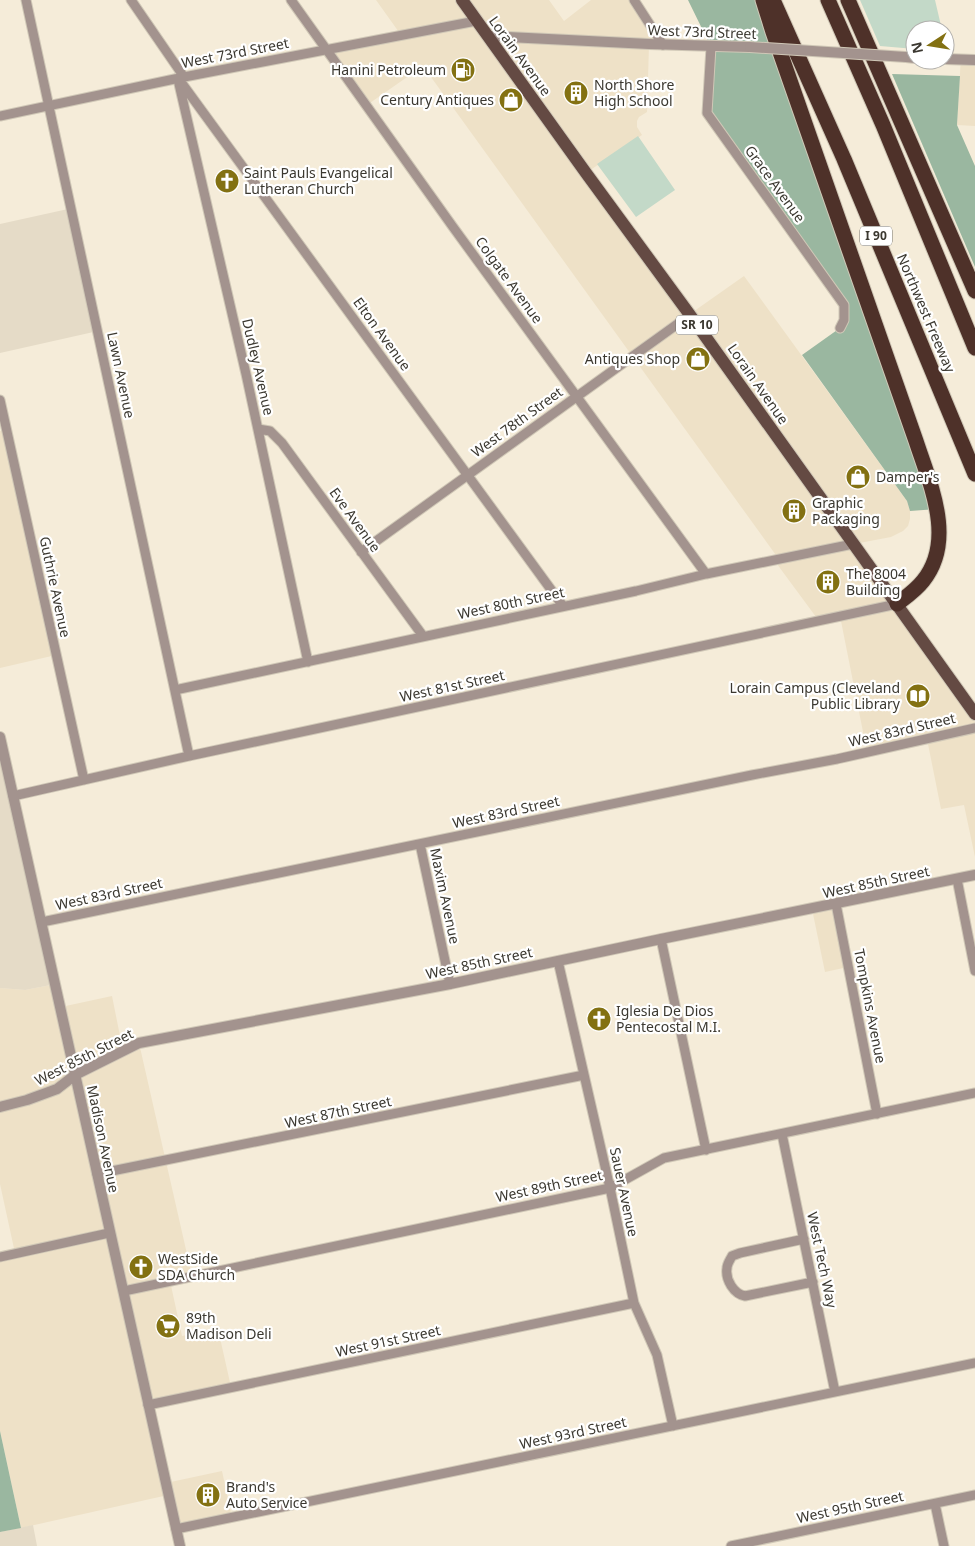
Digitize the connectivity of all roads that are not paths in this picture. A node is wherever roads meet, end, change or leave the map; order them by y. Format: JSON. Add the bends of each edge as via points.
{"nodes":[{"id":1,"x":26,"y":0,"type":"edge"},
{"id":2,"x":131,"y":0,"type":"edge"},
{"id":3,"x":291,"y":0,"type":"edge"},
{"id":4,"x":462,"y":0,"type":"edge"},
{"id":5,"x":634,"y":0,"type":"edge"},
{"id":6,"x":763,"y":0,"type":"edge"},
{"id":7,"x":773,"y":0,"type":"edge"},
{"id":8,"x":828,"y":0,"type":"edge"},
{"id":9,"x":848,"y":0,"type":"edge"},
{"id":10,"x":476,"y":21,"type":"junction"},
{"id":11,"x":488,"y":36,"type":"junction"},
{"id":12,"x":663,"y":45,"type":"junction"},
{"id":13,"x":711,"y":47,"type":"junction"},
{"id":14,"x":326,"y":49,"type":"junction"},
{"id":15,"x":905,"y":58,"type":"edge"},
{"id":16,"x":955,"y":59,"type":"edge"},
{"id":17,"x":975,"y":60,"type":"edge"},
{"id":18,"x":181,"y":78,"type":"junction"},
{"id":19,"x":50,"y":106,"type":"junction"},
{"id":20,"x":0,"y":116,"type":"edge"},
{"id":21,"x":975,"y":291,"type":"edge"},
{"id":22,"x":690,"y":315,"type":"junction"},
{"id":23,"x":840,"y":328,"type":"dead end"},
{"id":24,"x":975,"y":348,"type":"edge"},
{"id":25,"x":576,"y":396,"type":"junction"},
{"id":26,"x":0,"y":400,"type":"edge"},
{"id":27,"x":258,"y":429,"type":"junction"},
{"id":28,"x":975,"y":474,"type":"edge"},
{"id":29,"x":467,"y":475,"type":"junction"},
{"id":30,"x":853,"y":544,"type":"junction"},
{"id":31,"x":361,"y":552,"type":"junction"},
{"id":32,"x":706,"y":574,"type":"junction"},
{"id":33,"x":897,"y":604,"type":"junction"},
{"id":34,"x":563,"y":606,"type":"junction"},
{"id":35,"x":423,"y":636,"type":"junction"},
{"id":36,"x":308,"y":662,"type":"junction"},
{"id":37,"x":175,"y":690,"type":"junction"},
{"id":38,"x":975,"y":714,"type":"edge"},
{"id":39,"x":975,"y":728,"type":"edge"},
{"id":40,"x":0,"y":737,"type":"edge"},
{"id":41,"x":189,"y":756,"type":"junction"},
{"id":42,"x":84,"y":780,"type":"junction"},
{"id":43,"x":13,"y":796,"type":"junction"},
{"id":44,"x":420,"y":844,"type":"junction"},
{"id":45,"x":975,"y":876,"type":"edge"},
{"id":46,"x":957,"y":879,"type":"junction"},
{"id":47,"x":836,"y":904,"type":"junction"},
{"id":48,"x":42,"y":922,"type":"junction"},
{"id":49,"x":661,"y":939,"type":"junction"},
{"id":50,"x":558,"y":961,"type":"junction"},
{"id":51,"x":975,"y":971,"type":"edge"},
{"id":52,"x":450,"y":984,"type":"junction"},
{"id":53,"x":75,"y":1075,"type":"junction"},
{"id":54,"x":584,"y":1075,"type":"junction"},
{"id":55,"x":975,"y":1093,"type":"edge"},
{"id":56,"x":0,"y":1106,"type":"edge"},
{"id":57,"x":878,"y":1114,"type":"junction"},
{"id":58,"x":782,"y":1134,"type":"junction"},
{"id":59,"x":706,"y":1150,"type":"junction"},
{"id":60,"x":97,"y":1174,"type":"junction"},
{"id":61,"x":610,"y":1188,"type":"junction"},
{"id":62,"x":109,"y":1233,"type":"junction"},
{"id":63,"x":804,"y":1239,"type":"junction"},
{"id":64,"x":0,"y":1257,"type":"edge"},
{"id":65,"x":813,"y":1282,"type":"junction"},
{"id":66,"x":124,"y":1291,"type":"junction"},
{"id":67,"x":634,"y":1304,"type":"junction"},
{"id":68,"x":975,"y":1363,"type":"edge"},
{"id":69,"x":835,"y":1392,"type":"junction"},
{"id":70,"x":148,"y":1405,"type":"junction"},
{"id":71,"x":673,"y":1426,"type":"junction"},
{"id":72,"x":975,"y":1496,"type":"edge"},
{"id":73,"x":935,"y":1504,"type":"junction"},
{"id":74,"x":176,"y":1529,"type":"junction"},
{"id":75,"x":180,"y":1546,"type":"edge"},
{"id":76,"x":731,"y":1546,"type":"edge"},
{"id":77,"x":944,"y":1546,"type":"edge"}],
"edges":[{"from":1,"to":19,"type":"street","name":"Lawn Avenue"},
{"from":2,"to":18,"type":"street","name":"Elton Avenue"},
{"from":3,"to":14,"type":"street","name":"Colgate Avenue"},
{"from":4,"to":10,"type":"main road","name":"Lorain Avenue","number":"SR 10"},
{"from":5,"to":12,"type":"street"},
{"from":6,"to":33,"type":"highway","via":[[937,509],[940,534],[933,565],[915,590]]},
{"from":7,"to":28,"type":"highway","name":"Northwest Freeway","number":"I 90","via":[[844,159]]},
{"from":8,"to":24,"type":"highway"},
{"from":9,"to":21,"type":"highway"},
{"from":10,"to":11,"type":"main road","name":"Lorain Avenue","number":"SR 10"},
{"from":10,"to":14,"type":"street","name":"West 73rd Street"},
{"from":11,"to":12,"type":"street","name":"West 73rd Street"},
{"from":11,"to":22,"type":"main road","name":"Lorain Avenue","number":"SR 10"},
{"from":12,"to":13,"type":"street","name":"West 73rd Street"},
{"from":13,"to":15,"type":"street","name":"West 73rd Street","bridge":true},
{"from":13,"to":23,"type":"street","name":"Grace Avenue","via":[[707,113],[844,305],[844,320]]},
{"from":14,"to":18,"type":"street","name":"West 73rd Street"},
{"from":14,"to":25,"type":"street","name":"Colgate Avenue"},
{"from":16,"to":17,"type":"street"},
{"from":18,"to":19,"type":"street","name":"West 73rd Street"},
{"from":18,"to":27,"type":"street","name":"Dudley Avenue"},
{"from":18,"to":29,"type":"street","name":"Elton Avenue"},
{"from":19,"to":20,"type":"street","name":"West 73rd Street"},
{"from":19,"to":37,"type":"street","name":"Lawn Avenue"},
{"from":22,"to":25,"type":"street","name":"West 78th Street"},
{"from":22,"to":30,"type":"main road","name":"Lorain Avenue","number":"SR 10"},
{"from":25,"to":29,"type":"street","name":"West 78th Street"},
{"from":25,"to":32,"type":"street","name":"Colgate Avenue"},
{"from":26,"to":42,"type":"street","name":"Guthrie Avenue"},
{"from":27,"to":31,"type":"street","name":"Eve Avenue","via":[[270,431],[282,443]]},
{"from":27,"to":36,"type":"street","name":"Dudley Avenue"},
{"from":29,"to":31,"type":"street","name":"West 78th Street"},
{"from":29,"to":34,"type":"street","name":"Elton Avenue"},
{"from":30,"to":32,"type":"street","name":"West 80th Street"},
{"from":30,"to":33,"type":"main road","name":"Lorain Avenue","number":"SR 10"},
{"from":31,"to":35,"type":"street","name":"Eve Avenue"},
{"from":32,"to":34,"type":"street","name":"West 80th Street"},
{"from":33,"to":38,"type":"main road","name":"Lorain Avenue","number":"SR 10"},
{"from":33,"to":41,"type":"street","name":"West 81st Street"},
{"from":34,"to":35,"type":"street","name":"West 80th Street"},
{"from":35,"to":36,"type":"street","name":"West 80th Street"},
{"from":36,"to":37,"type":"street","name":"West 80th Street"},
{"from":37,"to":41,"type":"street","name":"Lawn Avenue"},
{"from":39,"to":44,"type":"street","name":"West 83rd Street"},
{"from":40,"to":43,"type":"street","name":"Madison Avenue"},
{"from":41,"to":42,"type":"street","name":"West 81st Street"},
{"from":42,"to":43,"type":"street","name":"West 81st Street"},
{"from":43,"to":48,"type":"street","name":"Madison Avenue"},
{"from":44,"to":48,"type":"street","name":"West 83rd Street"},
{"from":44,"to":52,"type":"street","name":"Maxim Avenue"},
{"from":45,"to":46,"type":"street","name":"West 85th Street"},
{"from":46,"to":47,"type":"street","name":"West 85th Street"},
{"from":46,"to":51,"type":"street"},
{"from":47,"to":49,"type":"street","name":"West 85th Street"},
{"from":47,"to":57,"type":"street","name":"Tompkins Avenue"},
{"from":48,"to":53,"type":"street","name":"Madison Avenue"},
{"from":49,"to":50,"type":"street","name":"West 85th Street"},
{"from":49,"to":59,"type":"street"},
{"from":50,"to":52,"type":"street","name":"West 85th Street"},
{"from":50,"to":54,"type":"street","name":"Sauer Avenue"},
{"from":52,"to":53,"type":"street","name":"West 85th Street","via":[[139,1043]]},
{"from":53,"to":56,"type":"street","name":"West 85th Street","via":[[57,1089]]},
{"from":53,"to":60,"type":"street","name":"Madison Avenue"},
{"from":54,"to":60,"type":"street","name":"West 87th Street"},
{"from":54,"to":61,"type":"street","name":"Sauer Avenue"},
{"from":55,"to":57,"type":"street","name":"West 89th Street"},
{"from":57,"to":58,"type":"street","name":"West 89th Street"},
{"from":58,"to":59,"type":"street","name":"West 89th Street"},
{"from":58,"to":63,"type":"street","name":"West Tech Way"},
{"from":59,"to":61,"type":"street","name":"West 89th Street","via":[[664,1158]]},
{"from":60,"to":62,"type":"street","name":"Madison Avenue"},
{"from":61,"to":66,"type":"street","name":"West 89th Street"},
{"from":61,"to":67,"type":"street","name":"Sauer Avenue"},
{"from":62,"to":64,"type":"street"},
{"from":62,"to":66,"type":"street","name":"Madison Avenue"},
{"from":63,"to":65,"type":"street","name":"West Tech Way"},
{"from":63,"to":65,"type":"street","via":[[732,1256],[727,1268],[728,1278],[732,1288],[746,1296]]},
{"from":65,"to":69,"type":"street","name":"West Tech Way"},
{"from":66,"to":70,"type":"street","name":"Madison Avenue"},
{"from":67,"to":70,"type":"street","name":"West 91st Street"},
{"from":67,"to":71,"type":"street","name":"Sauer Avenue","via":[[657,1354]]},
{"from":68,"to":69,"type":"street","name":"West 93rd Street"},
{"from":69,"to":71,"type":"street","name":"West 93rd Street"},
{"from":70,"to":74,"type":"street","name":"Madison Avenue"},
{"from":71,"to":74,"type":"street","name":"West 93rd Street"},
{"from":72,"to":73,"type":"street","name":"West 95th Street"},
{"from":73,"to":76,"type":"street","name":"West 95th Street"},
{"from":73,"to":77,"type":"street"},
{"from":74,"to":75,"type":"street","name":"Madison Avenue"}]}
